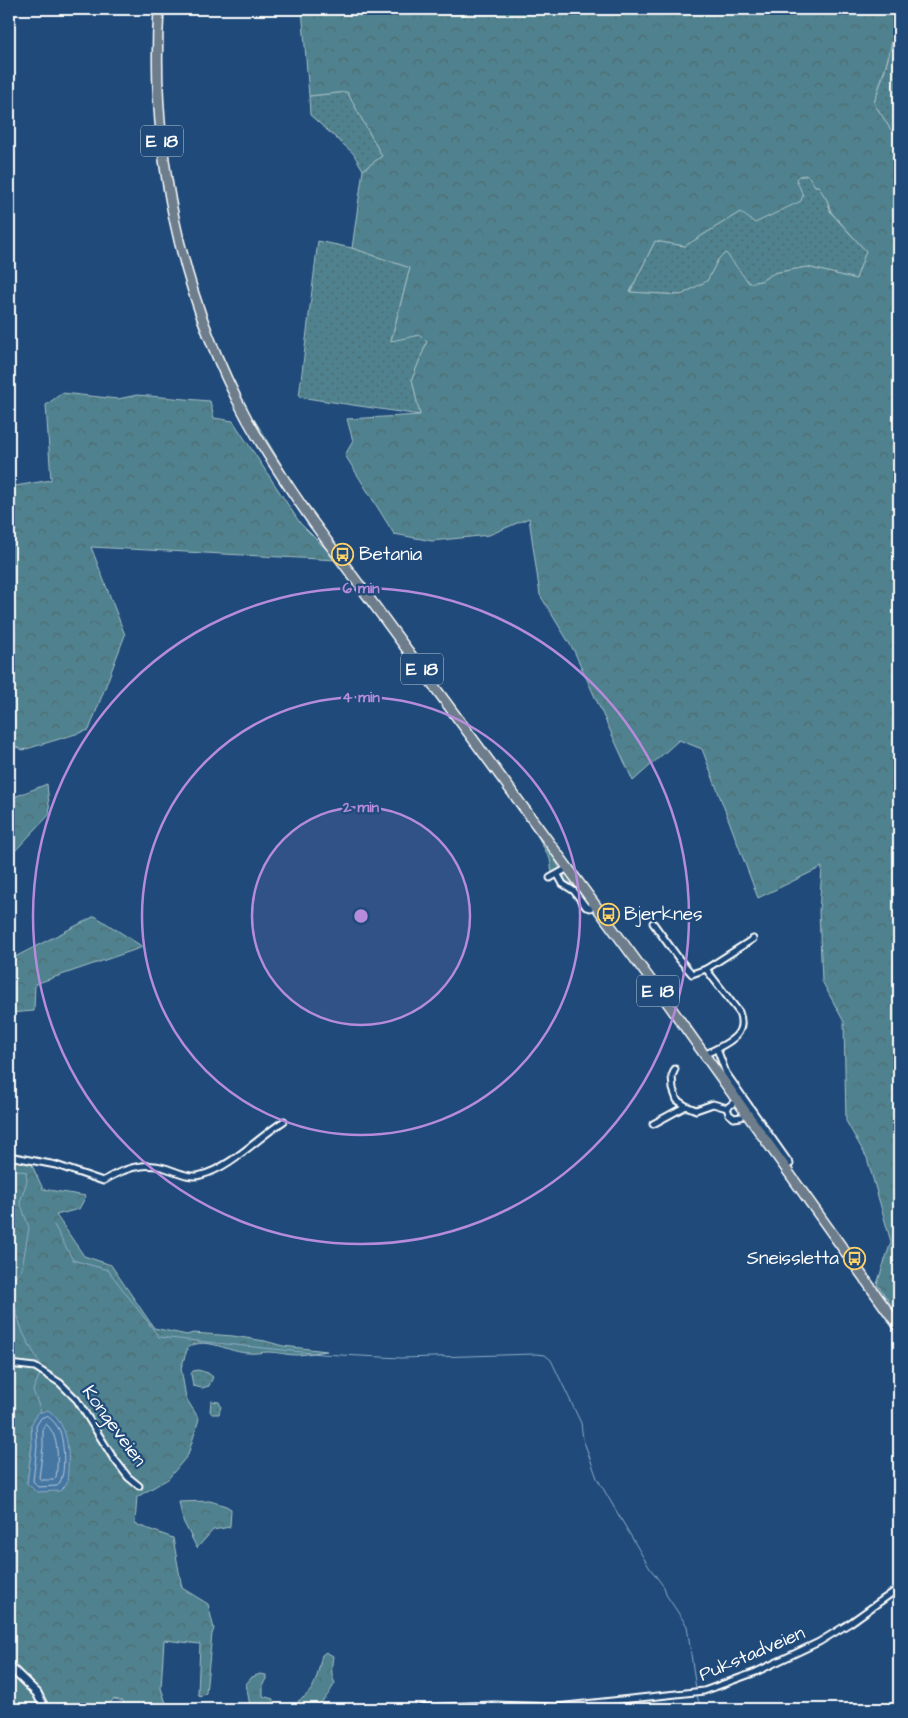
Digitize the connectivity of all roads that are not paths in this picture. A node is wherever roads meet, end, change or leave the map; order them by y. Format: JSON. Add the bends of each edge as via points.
{"nodes":[{"id":1,"x":159,"y":9,"type":"edge"},
{"id":2,"x":568,"y":868,"type":"junction"},
{"id":3,"x":558,"y":874,"type":"junction"},
{"id":4,"x":550,"y":878,"type":"dead end"},
{"id":5,"x":595,"y":905,"type":"junction"},
{"id":6,"x":653,"y":923,"type":"dead end"},
{"id":7,"x":753,"y":939,"type":"dead end"},
{"id":8,"x":706,"y":969,"type":"junction"},
{"id":9,"x":717,"y":1049,"type":"junction"},
{"id":10,"x":705,"y":1055,"type":"junction"},
{"id":11,"x":675,"y":1069,"type":"dead end"},
{"id":12,"x":737,"y":1100,"type":"junction"},
{"id":13,"x":686,"y":1106,"type":"junction"},
{"id":14,"x":727,"y":1108,"type":"junction"},
{"id":15,"x":741,"y":1117,"type":"dead end"},
{"id":16,"x":284,"y":1121,"type":"dead end"},
{"id":17,"x":653,"y":1124,"type":"dead end"},
{"id":18,"x":9,"y":1156,"type":"edge"},
{"id":19,"x":790,"y":1164,"type":"dead end"},
{"id":20,"x":899,"y":1327,"type":"edge"},
{"id":21,"x":9,"y":1364,"type":"edge"},
{"id":22,"x":139,"y":1486,"type":"dead end"},
{"id":23,"x":899,"y":1588,"type":"edge"},
{"id":24,"x":9,"y":1666,"type":"edge"},
{"id":25,"x":420,"y":1708,"type":"edge"},
{"id":26,"x":45,"y":1709,"type":"edge"}],
"edges":[{"from":1,"to":2,"type":"highway","number":"E 18","via":[[158,96],[164,163],[174,220],[197,303],[233,390],[252,428],[303,508]]},
{"from":2,"to":3,"type":"street"},
{"from":2,"to":5,"type":"highway","number":"E 18"},
{"from":3,"to":4,"type":"street"},
{"from":3,"to":5,"type":"street","via":[[563,884],[586,907]]},
{"from":5,"to":10,"type":"highway","number":"E 18"},
{"from":6,"to":8,"type":"street","via":[[690,972],[696,974]]},
{"from":7,"to":8,"type":"street"},
{"from":8,"to":9,"type":"street","via":[[742,1019],[742,1028],[737,1036]]},
{"from":9,"to":10,"type":"street"},
{"from":9,"to":19,"type":"street","via":[[726,1073]]},
{"from":10,"to":12,"type":"highway","number":"E 18"},
{"from":11,"to":13,"type":"street","via":[[672,1076],[674,1094]]},
{"from":12,"to":14,"type":"street"},
{"from":12,"to":20,"type":"highway","number":"E 18"},
{"from":13,"to":14,"type":"street","via":[[696,1110],[713,1104]]},
{"from":13,"to":17,"type":"street"},
{"from":14,"to":15,"type":"street","via":[[734,1118]]},
{"from":16,"to":18,"type":"street","via":[[228,1162],[200,1176],[142,1166],[127,1169],[103,1181],[56,1165]]},
{"from":21,"to":22,"type":"street","name":"Kongeveien","via":[[39,1368],[73,1395],[112,1456]]},
{"from":23,"to":25,"type":"street","name":"Pukstadveien","via":[[807,1649],[696,1693],[557,1707]]},
{"from":24,"to":26,"type":"main road","via":[[37,1693]]}]}
